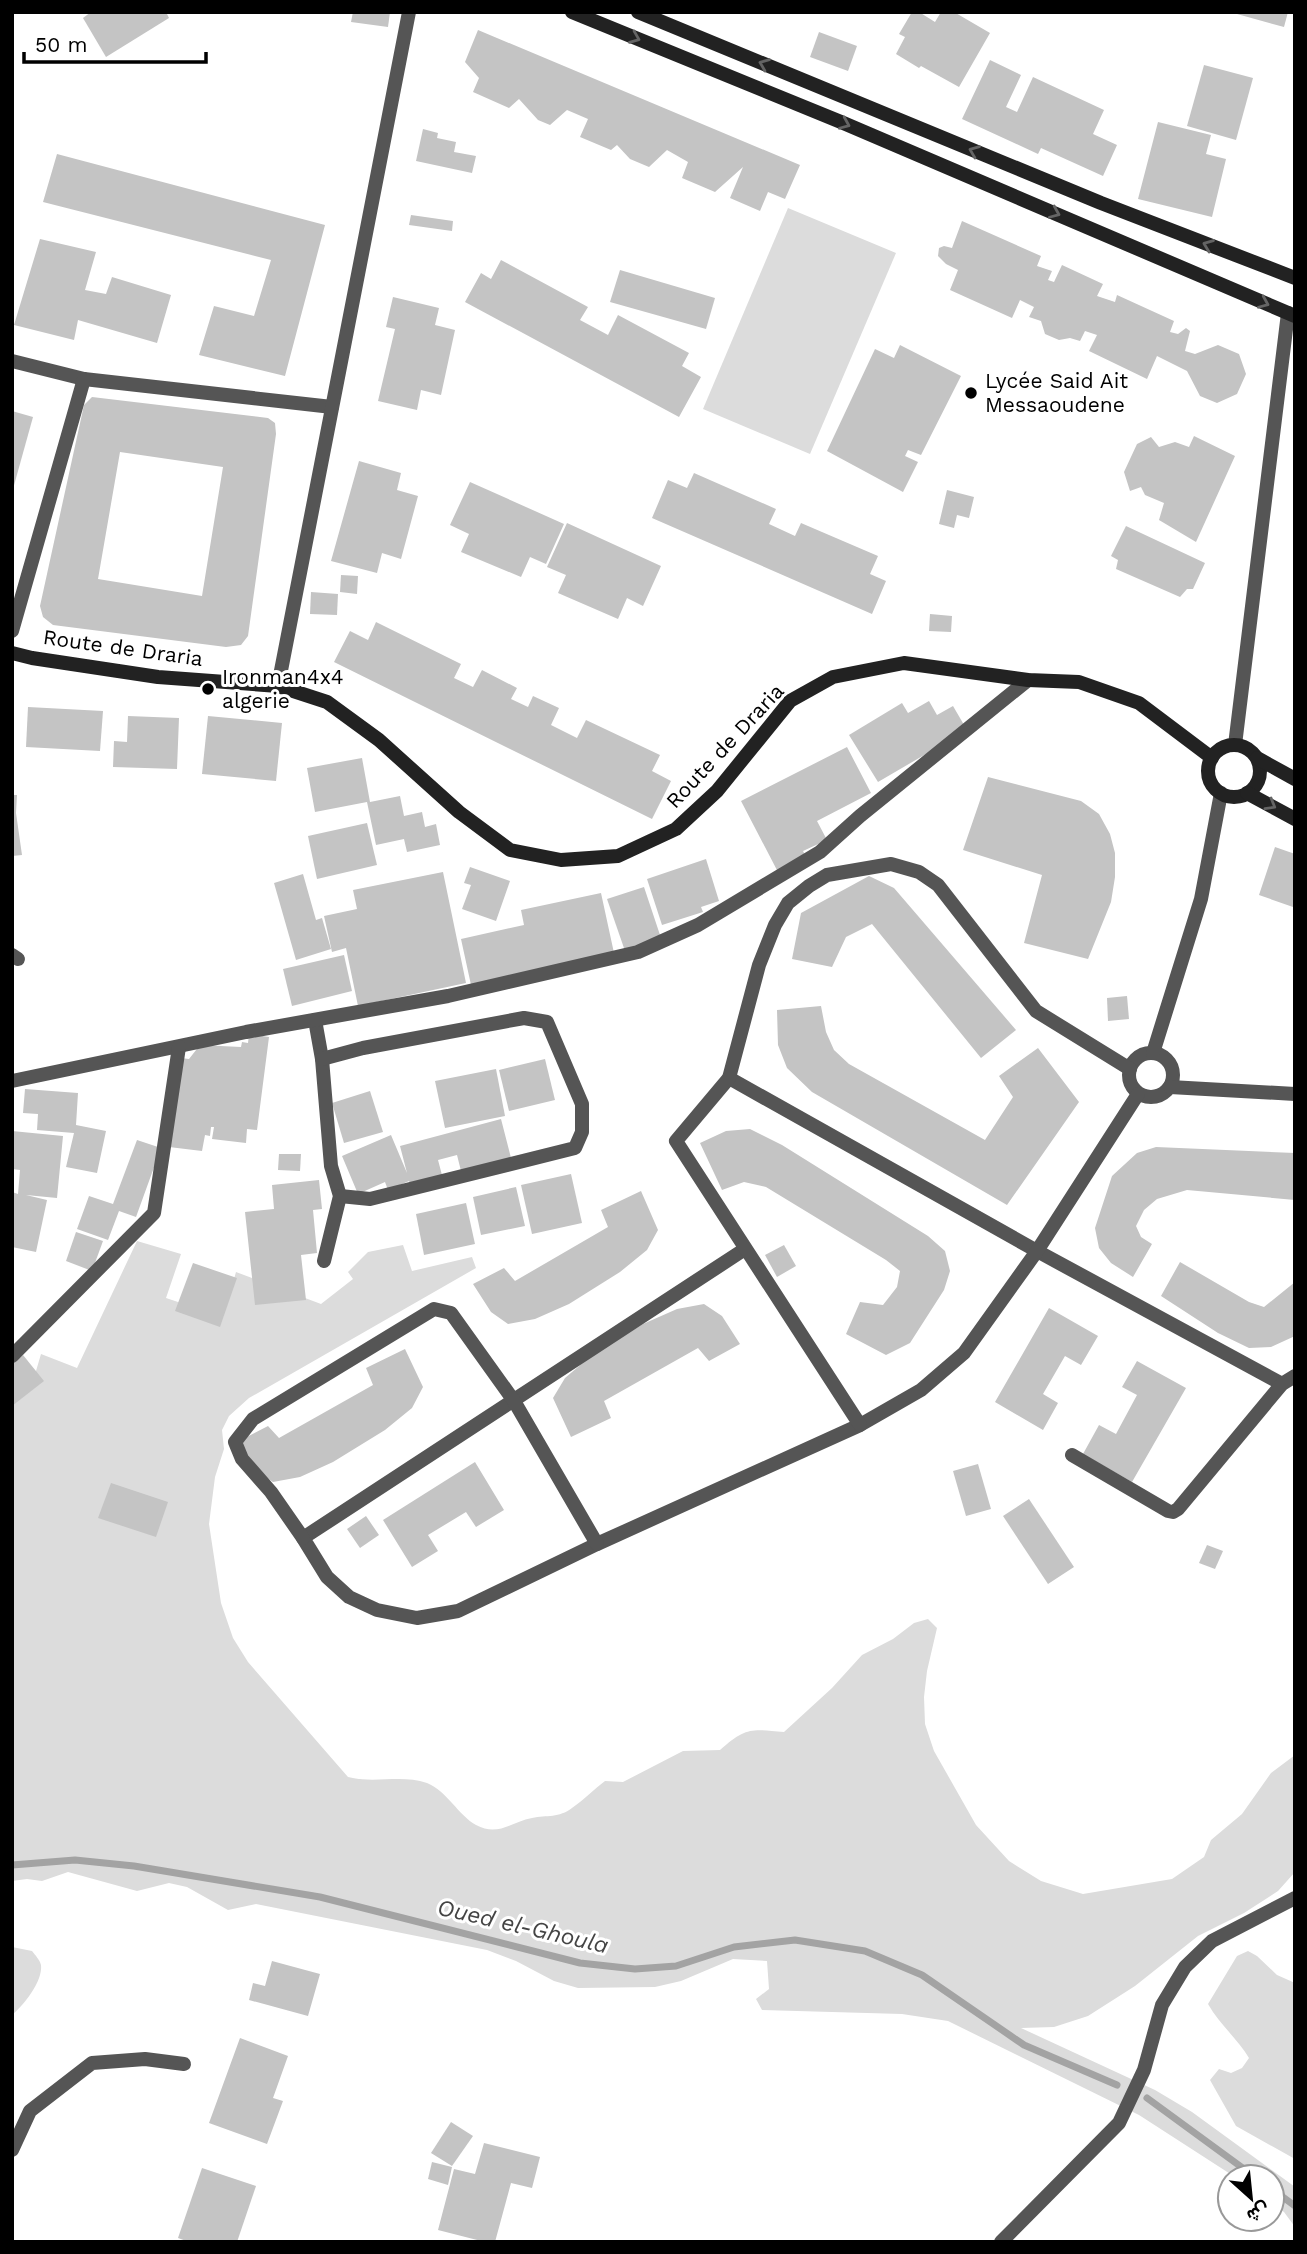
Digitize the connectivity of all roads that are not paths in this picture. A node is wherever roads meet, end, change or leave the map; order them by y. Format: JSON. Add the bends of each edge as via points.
{"nodes":[{"id":1,"x":409,"y":12,"type":"edge"},
{"id":2,"x":572,"y":12,"type":"edge"},
{"id":3,"x":638,"y":12,"type":"edge"},
{"id":4,"x":1295,"y":278,"type":"edge"},
{"id":5,"x":1292,"y":315,"type":"edge"},
{"id":6,"x":12,"y":361,"type":"edge"},
{"id":7,"x":84,"y":379,"type":"junction"},
{"id":8,"x":332,"y":407,"type":"junction"},
{"id":9,"x":12,"y":631,"type":"edge"},
{"id":10,"x":12,"y":653,"type":"edge"},
{"id":11,"x":1028,"y":680,"type":"junction"},
{"id":12,"x":278,"y":686,"type":"junction"},
{"id":13,"x":1235,"y":745,"type":"junction"},
{"id":14,"x":1212,"y":758,"type":"junction"},
{"id":15,"x":1257,"y":758,"type":"junction"},
{"id":16,"x":1295,"y":779,"type":"edge"},
{"id":17,"x":1221,"y":793,"type":"junction"},
{"id":18,"x":1247,"y":793,"type":"junction"},
{"id":19,"x":1295,"y":819,"type":"edge"},
{"id":20,"x":315,"y":1020,"type":"junction"},
{"id":21,"x":180,"y":1047,"type":"junction"},
{"id":22,"x":1153,"y":1053,"type":"junction"},
{"id":23,"x":322,"y":1059,"type":"junction"},
{"id":24,"x":1130,"y":1069,"type":"junction"},
{"id":25,"x":729,"y":1078,"type":"junction"},
{"id":26,"x":12,"y":1081,"type":"edge"},
{"id":27,"x":1170,"y":1087,"type":"junction"},
{"id":28,"x":1139,"y":1094,"type":"junction"},
{"id":29,"x":1295,"y":1094,"type":"edge"},
{"id":30,"x":340,"y":1196,"type":"junction"},
{"id":31,"x":745,"y":1249,"type":"junction"},
{"id":32,"x":1037,"y":1251,"type":"junction"},
{"id":33,"x":324,"y":1261,"type":"dead end"},
{"id":34,"x":12,"y":1356,"type":"edge"},
{"id":35,"x":1295,"y":1376,"type":"edge"},
{"id":36,"x":1282,"y":1384,"type":"junction"},
{"id":37,"x":514,"y":1401,"type":"junction"},
{"id":38,"x":860,"y":1425,"type":"junction"},
{"id":39,"x":1072,"y":1455,"type":"dead end"},
{"id":40,"x":303,"y":1538,"type":"junction"},
{"id":41,"x":597,"y":1544,"type":"junction"},
{"id":42,"x":1295,"y":1898,"type":"edge"},
{"id":43,"x":184,"y":2064,"type":"dead end"},
{"id":44,"x":12,"y":2150,"type":"edge"},
{"id":45,"x":1001,"y":2242,"type":"edge"}],
"edges":[{"from":1,"to":8,"type":"street"},
{"from":2,"to":5,"type":"main road","one_way":true},
{"from":4,"to":3,"type":"main road","one_way":true},
{"from":5,"to":13,"type":"street"},
{"from":6,"to":7,"type":"street"},
{"from":7,"to":8,"type":"street"},
{"from":7,"to":9,"type":"street"},
{"from":8,"to":12,"type":"street"},
{"from":10,"to":12,"type":"main road","name":"Route de Draria","via":[[158,677]]},
{"from":11,"to":12,"type":"main road","name":"Route de Draria","via":[[904,663],[833,677],[790,701],[717,791],[676,829],[618,856],[561,860],[510,850],[327,702]]},
{"from":11,"to":14,"type":"main road","name":"Route de Draria","via":[[1079,682],[1139,703]]},
{"from":11,"to":20,"type":"street","via":[[820,852],[698,925],[638,952],[449,996]]},
{"from":13,"to":14,"type":"main road","via":[[1221,748]]},
{"from":13,"to":15,"type":"main road"},
{"from":14,"to":17,"type":"main road","via":[[1211,781]]},
{"from":15,"to":16,"type":"main road"},
{"from":15,"to":18,"type":"main road","via":[[1258,781]]},
{"from":17,"to":18,"type":"main road"},
{"from":17,"to":22,"type":"street","via":[[1201,899]]},
{"from":18,"to":19,"type":"main road","one_way":true},
{"from":20,"to":21,"type":"street"},
{"from":20,"to":23,"type":"street"},
{"from":21,"to":26,"type":"street"},
{"from":21,"to":34,"type":"street","via":[[154,1213]]},
{"from":22,"to":24,"type":"street","via":[[1139,1057]]},
{"from":22,"to":27,"type":"street","via":[[1171,1065]]},
{"from":23,"to":30,"type":"street","via":[[331,1166]]},
{"from":23,"to":30,"type":"street","via":[[524,1018],[547,1022],[582,1104],[582,1132],[575,1148],[370,1199]]},
{"from":24,"to":25,"type":"street","via":[[1036,1011],[938,886],[919,872],[891,864],[827,875],[788,904],[759,965]]},
{"from":24,"to":28,"type":"street","via":[[1130,1083]]},
{"from":25,"to":31,"type":"street","via":[[676,1141]]},
{"from":25,"to":32,"type":"street"},
{"from":27,"to":28,"type":"street","via":[[1152,1098]]},
{"from":27,"to":29,"type":"street"},
{"from":28,"to":32,"type":"street"},
{"from":30,"to":33,"type":"street"},
{"from":31,"to":37,"type":"street"},
{"from":31,"to":38,"type":"street"},
{"from":32,"to":36,"type":"street"},
{"from":32,"to":38,"type":"street","via":[[964,1353],[921,1391]]},
{"from":35,"to":36,"type":"street"},
{"from":36,"to":39,"type":"street","via":[[1173,1512]]},
{"from":37,"to":40,"type":"street"},
{"from":37,"to":40,"type":"street","via":[[451,1313],[434,1309],[253,1419],[235,1442],[237,1451]]},
{"from":37,"to":41,"type":"street"},
{"from":38,"to":41,"type":"street"},
{"from":40,"to":41,"type":"street","via":[[327,1577],[349,1597],[417,1618],[458,1611]]},
{"from":42,"to":45,"type":"street","via":[[1212,1941],[1185,1967],[1162,2005],[1144,2070],[1119,2123]]},
{"from":43,"to":44,"type":"street","via":[[145,2059],[92,2063],[30,2111]]}]}
